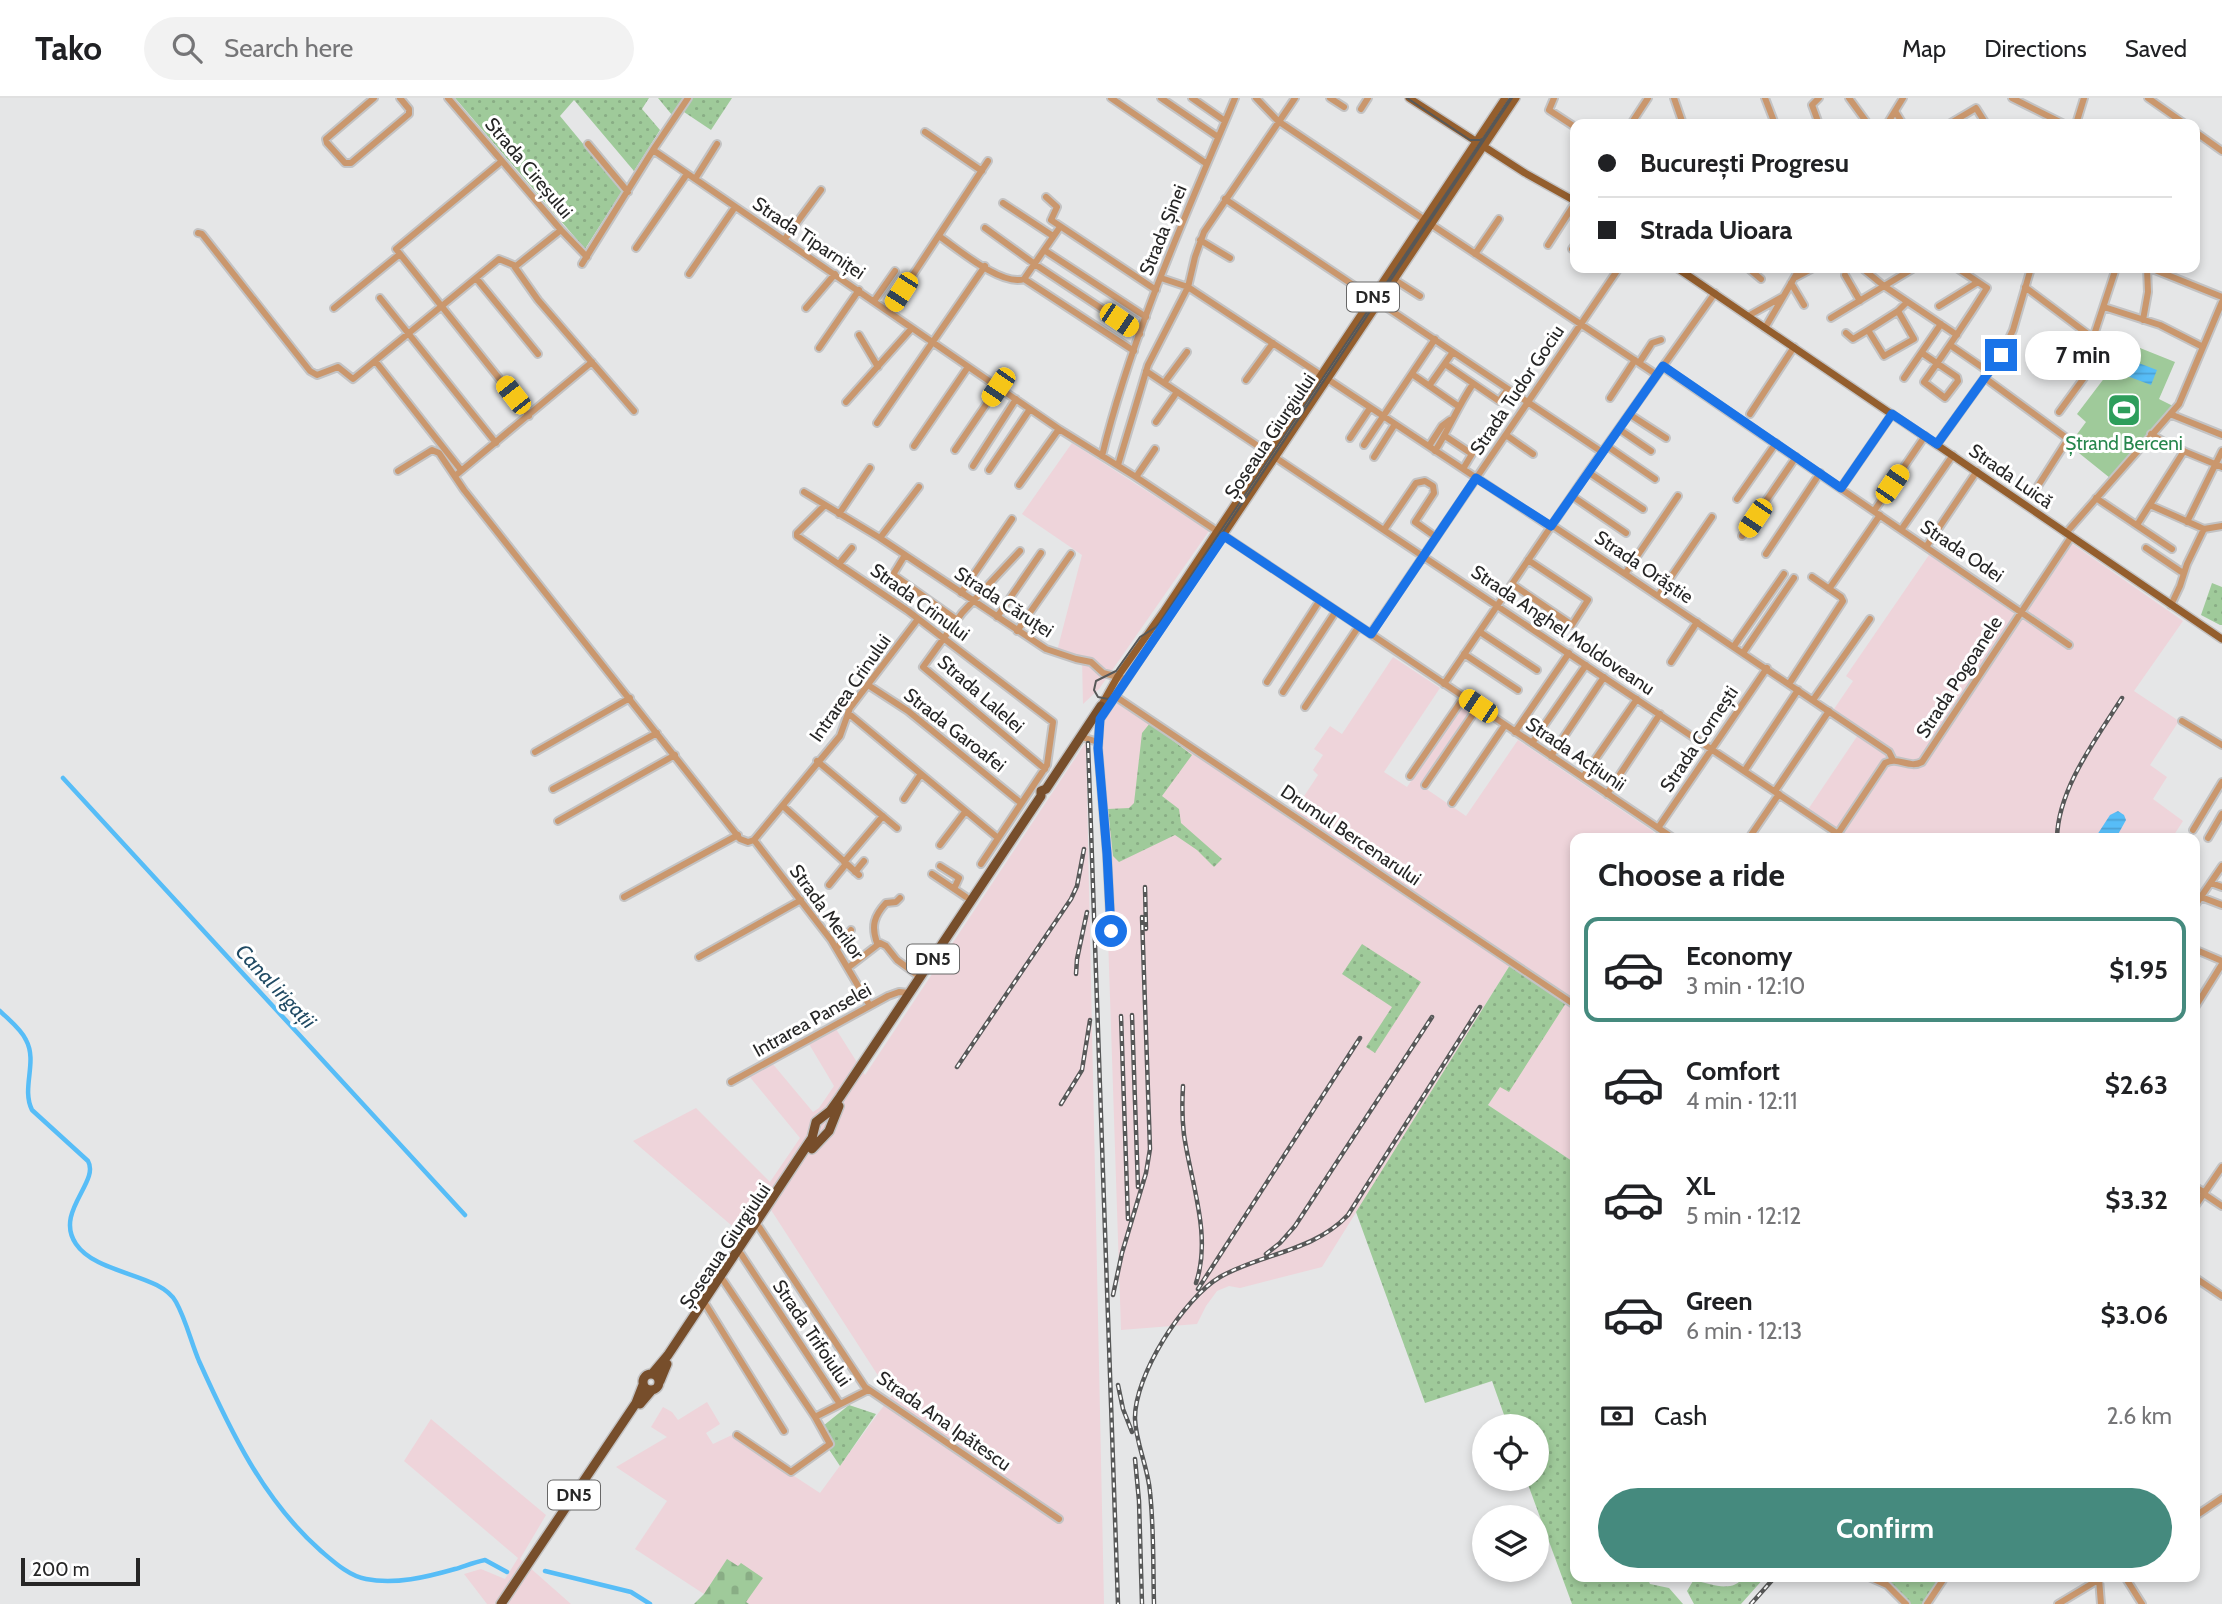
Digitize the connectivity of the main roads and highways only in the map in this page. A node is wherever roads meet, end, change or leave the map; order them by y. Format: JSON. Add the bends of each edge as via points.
{"nodes":[{"id":1,"x":1409,"y":98,"type":"edge"},
{"id":2,"x":1505,"y":98,"type":"edge"},
{"id":3,"x":1516,"y":98,"type":"edge"},
{"id":4,"x":1480,"y":145,"type":"junction"},
{"id":5,"x":1570,"y":199,"type":"edge"},
{"id":6,"x":1429,"y":223,"type":"junction"},
{"id":7,"x":1684,"y":273,"type":"edge"},
{"id":8,"x":1377,"y":299,"type":"junction"},
{"id":9,"x":1272,"y":456,"type":"junction"},
{"id":10,"x":1161,"y":622,"type":"junction"},
{"id":11,"x":2220,"y":635,"type":"edge"},
{"id":12,"x":1113,"y":694,"type":"junction"},
{"id":13,"x":1101,"y":706,"type":"joint"},
{"id":14,"x":1100,"y":719,"type":"joint"},
{"id":15,"x":1043,"y":792,"type":"junction"},
{"id":16,"x":826,"y":1122,"type":"junction"},
{"id":17,"x":819,"y":1132,"type":"junction"},
{"id":18,"x":652,"y":1374,"type":"junction"},
{"id":19,"x":660,"y":1381,"type":"junction"},
{"id":20,"x":647,"y":1388,"type":"junction"},
{"id":21,"x":501,"y":1604,"type":"edge"},
{"id":22,"x":508,"y":1604,"type":"edge"}],
"edges":[{"from":1,"to":4,"type":"main road"},
{"from":2,"to":4,"type":"main road","name":"Șoseaua Giurgiului","number":"DN5"},
{"from":3,"to":4,"type":"main road","name":"Șoseaua Giurgiului","number":"DN5"},
{"from":4,"to":5,"type":"main road"},
{"from":4,"to":6,"type":"main road","name":"Șoseaua Giurgiului","number":"DN5"},
{"from":6,"to":8,"type":"main road","name":"Șoseaua Giurgiului","number":"DN5"},
{"from":6,"to":8,"type":"main road","name":"Șoseaua Giurgiului","number":"DN5","via":[[1395,280]]},
{"from":7,"to":11,"type":"main road","name":"Strada Luică"},
{"from":8,"to":9,"type":"main road","name":"Șoseaua Giurgiului","number":"DN5","via":[[1321,375]]},
{"from":8,"to":9,"type":"main road","name":"Șoseaua Giurgiului","number":"DN5","via":[[1328,380]]},
{"from":9,"to":10,"type":"main road","name":"Șoseaua Giurgiului","number":"DN5"},
{"from":10,"to":12,"type":"main road","name":"Șoseaua Giurgiului","number":"DN5","via":[[1127,681]]},
{"from":10,"to":12,"type":"main road","name":"Șoseaua Giurgiului","number":"DN5","via":[[1118,676]]},
{"from":12,"to":13,"type":"main road","name":"Șoseaua Giurgiului","number":"DN5"},
{"from":12,"to":14,"type":"main road","name":"Șoseaua Giurgiului","number":"DN5"},
{"from":13,"to":15,"type":"highway","name":"Șoseaua Giurgiului","number":"DN5"},
{"from":14,"to":15,"type":"highway","name":"Șoseaua Giurgiului","number":"DN5"},
{"from":15,"to":16,"type":"highway","name":"Șoseaua Giurgiului","number":"DN5"},
{"from":15,"to":16,"type":"highway","name":"Șoseaua Giurgiului","number":"DN5"},
{"from":16,"to":17,"type":"highway","name":"Șoseaua Giurgiului","number":"DN5","via":[[829,1131]]},
{"from":16,"to":17,"type":"highway","name":"Șoseaua Giurgiului","number":"DN5","via":[[816,1122]]},
{"from":17,"to":18,"type":"highway","name":"Șoseaua Giurgiului","number":"DN5"},
{"from":17,"to":19,"type":"highway","name":"Șoseaua Giurgiului","number":"DN5"},
{"from":18,"to":19,"type":"highway"},
{"from":18,"to":20,"type":"highway","name":"Șoseaua Giurgiului","number":"DN5","via":[[645,1377]]},
{"from":19,"to":20,"type":"highway","name":"Șoseaua Giurgiului","number":"DN5","via":[[659,1387]]},
{"from":20,"to":21,"type":"highway","name":"Șoseaua Giurgiului","number":"DN5"},
{"from":20,"to":22,"type":"highway","name":"Șoseaua Giurgiului","number":"DN5"}]}
